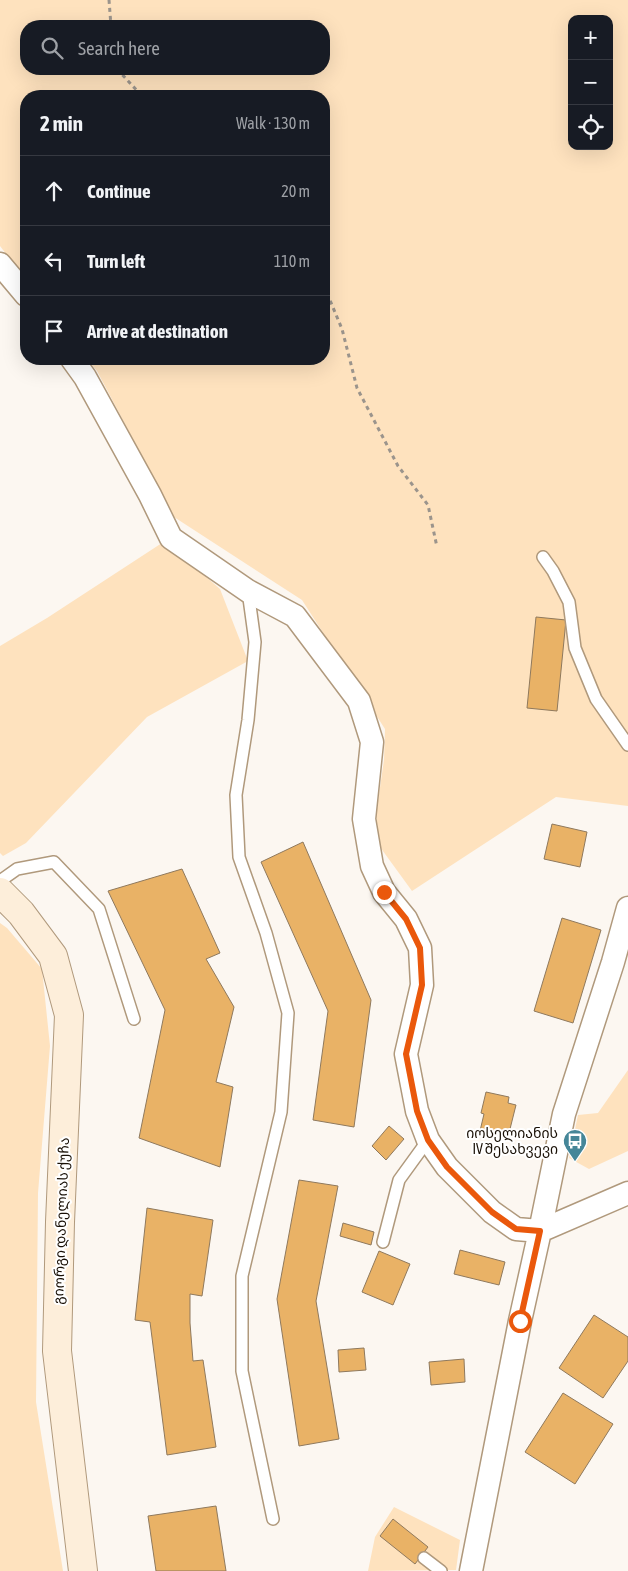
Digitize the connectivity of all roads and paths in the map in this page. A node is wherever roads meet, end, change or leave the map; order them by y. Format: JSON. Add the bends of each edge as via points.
{"nodes":[{"id":1,"x":109,"y":0,"type":"edge"},
{"id":2,"x":110,"y":20,"type":"edge"},
{"id":3,"x":123,"y":75,"type":"edge"},
{"id":4,"x":136,"y":90,"type":"edge"},
{"id":5,"x":0,"y":264,"type":"edge"},
{"id":6,"x":20,"y":288,"type":"edge"},
{"id":7,"x":330,"y":300,"type":"edge"},
{"id":8,"x":76,"y":365,"type":"edge"},
{"id":9,"x":436,"y":547,"type":"dead end"},
{"id":10,"x":543,"y":557,"type":"dead end"},
{"id":11,"x":248,"y":591,"type":"junction"},
{"id":12,"x":628,"y":745,"type":"edge"},
{"id":13,"x":0,"y":881,"type":"edge"},
{"id":14,"x":0,"y":892,"type":"edge"},
{"id":15,"x":628,"y":908,"type":"edge"},
{"id":16,"x":134,"y":1019,"type":"dead end"},
{"id":17,"x":428,"y":1140,"type":"junction"},
{"id":18,"x":628,"y":1193,"type":"edge"},
{"id":19,"x":540,"y":1231,"type":"junction"},
{"id":20,"x":383,"y":1242,"type":"dead end"},
{"id":21,"x":273,"y":1519,"type":"dead end"},
{"id":22,"x":424,"y":1558,"type":"dead end"},
{"id":23,"x":83,"y":1571,"type":"edge"},
{"id":24,"x":441,"y":1571,"type":"edge"},
{"id":25,"x":471,"y":1571,"type":"edge"}],
"edges":[{"from":1,"to":2,"type":"path"},
{"from":3,"to":4,"type":"path"},
{"from":5,"to":6,"type":"street"},
{"from":7,"to":9,"type":"path","via":[[342,329],[357,388],[398,466],[428,505]]},
{"from":8,"to":11,"type":"street","via":[[171,538]]},
{"from":10,"to":12,"type":"lane","via":[[569,602],[575,648],[596,699]]},
{"from":11,"to":17,"type":"street","via":[[295,616],[359,701],[372,742],[364,819],[372,866],[384,892],[406,919],[420,948],[422,985],[406,1054],[417,1111]]},
{"from":11,"to":21,"type":"lane","via":[[255,642],[248,720],[236,795],[239,857],[266,933],[288,1013],[281,1112],[242,1276],[242,1370]]},
{"from":13,"to":16,"type":"lane","via":[[16,869],[54,862],[99,909]]},
{"from":14,"to":23,"type":"street","name":"გიორგი დანელიას ქუჩა","via":[[53,956],[69,1015],[57,1351]]},
{"from":15,"to":19,"type":"street","via":[[564,1114]]},
{"from":17,"to":19,"type":"street","via":[[447,1167],[492,1212],[516,1229]]},
{"from":17,"to":20,"type":"lane","via":[[399,1180]]},
{"from":18,"to":19,"type":"street"},
{"from":19,"to":25,"type":"street"},
{"from":22,"to":24,"type":"lane"}]}
